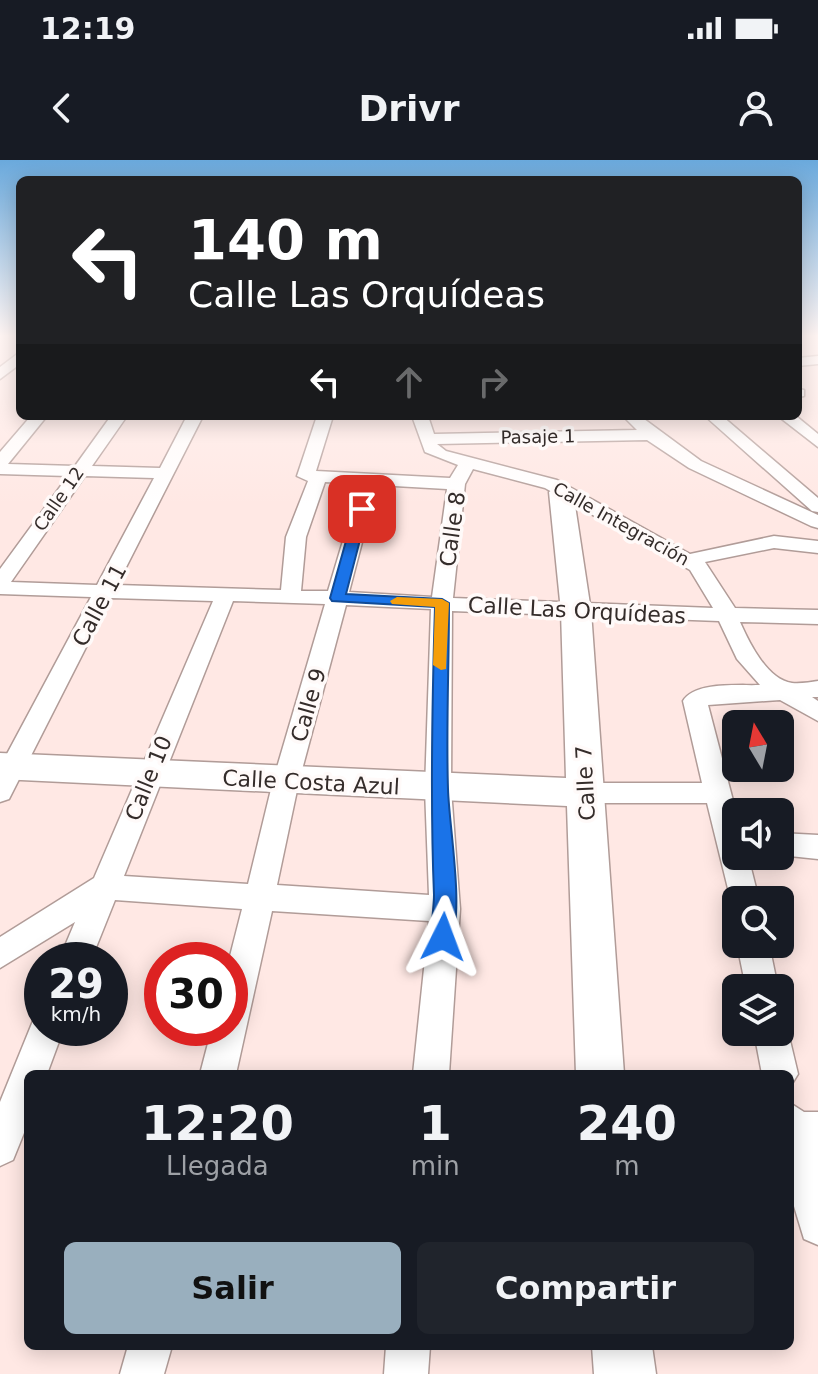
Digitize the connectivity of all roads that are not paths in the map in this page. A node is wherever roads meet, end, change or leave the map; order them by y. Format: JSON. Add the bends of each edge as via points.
{"nodes":[{"id":1,"x":36,"y":420,"type":"edge"},
{"id":2,"x":116,"y":420,"type":"edge"},
{"id":3,"x":193,"y":420,"type":"edge"},
{"id":4,"x":324,"y":420,"type":"edge"},
{"id":5,"x":421,"y":420,"type":"edge"},
{"id":6,"x":635,"y":420,"type":"edge"},
{"id":7,"x":717,"y":420,"type":"edge"},
{"id":8,"x":791,"y":420,"type":"edge"},
{"id":9,"x":648,"y":435,"type":"junction"},
{"id":10,"x":427,"y":439,"type":"junction"},
{"id":11,"x":818,"y":442,"type":"edge"},
{"id":12,"x":0,"y":466,"type":"edge"},
{"id":13,"x":79,"y":471,"type":"junction"},
{"id":14,"x":167,"y":473,"type":"junction"},
{"id":15,"x":461,"y":474,"type":"junction"},
{"id":16,"x":313,"y":476,"type":"junction"},
{"id":17,"x":370,"y":479,"type":"junction"},
{"id":18,"x":561,"y":492,"type":"junction"},
{"id":19,"x":817,"y":509,"type":"edge"},
{"id":20,"x":818,"y":547,"type":"edge"},
{"id":21,"x":688,"y":560,"type":"junction"},
{"id":22,"x":0,"y":585,"type":"edge"},
{"id":23,"x":106,"y":592,"type":"junction"},
{"id":24,"x":225,"y":596,"type":"junction"},
{"id":25,"x":338,"y":598,"type":"junction"},
{"id":26,"x":290,"y":599,"type":"junction"},
{"id":27,"x":442,"y":603,"type":"junction"},
{"id":28,"x":576,"y":611,"type":"junction"},
{"id":29,"x":728,"y":616,"type":"junction"},
{"id":30,"x":818,"y":617,"type":"edge"},
{"id":31,"x":786,"y":691,"type":"junction"},
{"id":32,"x":818,"y":707,"type":"edge"},
{"id":33,"x":149,"y":774,"type":"junction"},
{"id":34,"x":5,"y":775,"type":"edge"},
{"id":35,"x":286,"y":781,"type":"junction"},
{"id":36,"x":438,"y":789,"type":"junction"},
{"id":37,"x":585,"y":793,"type":"junction"},
{"id":38,"x":717,"y":793,"type":"junction"},
{"id":39,"x":722,"y":807,"type":"edge"},
{"id":40,"x":794,"y":845,"type":"edge"},
{"id":41,"x":818,"y":847,"type":"edge"},
{"id":42,"x":104,"y":887,"type":"junction"},
{"id":43,"x":263,"y":896,"type":"junction"},
{"id":44,"x":445,"y":909,"type":"junction"},
{"id":45,"x":82,"y":942,"type":"edge"},
{"id":46,"x":0,"y":954,"type":"edge"},
{"id":47,"x":248,"y":956,"type":"edge"},
{"id":48,"x":40,"y":1046,"type":"edge"},
{"id":49,"x":225,"y":1046,"type":"edge"},
{"id":50,"x":774,"y":1046,"type":"edge"},
{"id":51,"x":30,"y":1070,"type":"edge"},
{"id":52,"x":219,"y":1070,"type":"edge"},
{"id":53,"x":431,"y":1070,"type":"edge"},
{"id":54,"x":600,"y":1070,"type":"edge"},
{"id":55,"x":779,"y":1070,"type":"edge"},
{"id":56,"x":24,"y":1085,"type":"edge"},
{"id":57,"x":802,"y":1131,"type":"edge"},
{"id":58,"x":0,"y":1147,"type":"edge"},
{"id":59,"x":818,"y":1225,"type":"edge"},
{"id":60,"x":149,"y":1350,"type":"edge"},
{"id":61,"x":408,"y":1350,"type":"edge"},
{"id":62,"x":622,"y":1350,"type":"edge"},
{"id":63,"x":142,"y":1374,"type":"edge"},
{"id":64,"x":406,"y":1374,"type":"edge"},
{"id":65,"x":625,"y":1374,"type":"edge"}],
"edges":[{"from":1,"to":12,"type":"street"},
{"from":2,"to":13,"type":"street","name":"Calle 12"},
{"from":3,"to":14,"type":"street","name":"Calle 11"},
{"from":4,"to":16,"type":"street"},
{"from":5,"to":10,"type":"street"},
{"from":6,"to":9,"type":"street"},
{"from":7,"to":19,"type":"street"},
{"from":8,"to":11,"type":"street"},
{"from":9,"to":10,"type":"street","name":"Pasaje 1"},
{"from":9,"to":19,"type":"street","via":[[681,459]]},
{"from":10,"to":15,"type":"street","name":"Calle Integración","via":[[431,449]]},
{"from":12,"to":13,"type":"street"},
{"from":13,"to":14,"type":"street"},
{"from":13,"to":22,"type":"street","name":"Calle 12"},
{"from":14,"to":23,"type":"street","name":"Calle 11"},
{"from":15,"to":17,"type":"street"},
{"from":15,"to":18,"type":"street","name":"Calle Integración","via":[[551,484]]},
{"from":15,"to":27,"type":"street","name":"Calle 8"},
{"from":16,"to":17,"type":"street"},
{"from":16,"to":26,"type":"street","via":[[296,537]]},
{"from":17,"to":25,"type":"street","name":"Calle 9"},
{"from":18,"to":21,"type":"street","name":"Calle Integración"},
{"from":18,"to":28,"type":"street","name":"Calle 7"},
{"from":20,"to":21,"type":"street","via":[[774,542]]},
{"from":21,"to":29,"type":"street","name":"Calle Integración","via":[[712,581]]},
{"from":22,"to":23,"type":"street","name":"Calle Las Orquídeas"},
{"from":23,"to":24,"type":"street","name":"Calle Las Orquídeas"},
{"from":23,"to":34,"type":"street","name":"Calle 11"},
{"from":24,"to":26,"type":"street","name":"Calle Las Orquídeas"},
{"from":24,"to":33,"type":"street","name":"Calle 10"},
{"from":25,"to":26,"type":"street","name":"Calle Las Orquídeas"},
{"from":25,"to":27,"type":"street","name":"Calle Las Orquídeas"},
{"from":25,"to":35,"type":"street","name":"Calle 9"},
{"from":27,"to":28,"type":"street","name":"Calle Las Orquídeas"},
{"from":27,"to":36,"type":"street","name":"Calle 8"},
{"from":28,"to":29,"type":"street","name":"Calle Las Orquídeas"},
{"from":28,"to":37,"type":"street","name":"Calle 7"},
{"from":29,"to":30,"type":"street","name":"Calle Las Orquídeas"},
{"from":29,"to":31,"type":"street","name":"Calle Integración","via":[[746,656]]},
{"from":31,"to":32,"type":"street"},
{"from":31,"to":38,"type":"street","via":[[695,701]]},
{"from":33,"to":34,"type":"street","name":"Calle Costa Azul"},
{"from":33,"to":35,"type":"street","name":"Calle Costa Azul"},
{"from":33,"to":42,"type":"street","name":"Calle 10"},
{"from":35,"to":36,"type":"street","name":"Calle Costa Azul"},
{"from":35,"to":43,"type":"street","name":"Calle 9"},
{"from":36,"to":37,"type":"street","name":"Calle Costa Azul"},
{"from":36,"to":44,"type":"street","name":"Calle 8"},
{"from":37,"to":38,"type":"street","name":"Calle Costa Azul"},
{"from":37,"to":54,"type":"street","name":"Calle 7"},
{"from":38,"to":39,"type":"street"},
{"from":40,"to":41,"type":"street"},
{"from":42,"to":43,"type":"street"},
{"from":42,"to":45,"type":"street","name":"Calle 10"},
{"from":42,"to":46,"type":"street"},
{"from":43,"to":44,"type":"street"},
{"from":43,"to":47,"type":"street","name":"Calle 9"},
{"from":44,"to":53,"type":"street","name":"Calle 8"},
{"from":48,"to":51,"type":"street"},
{"from":49,"to":52,"type":"street","name":"Calle 9"},
{"from":50,"to":55,"type":"street"},
{"from":56,"to":58,"type":"street"},
{"from":57,"to":59,"type":"street"},
{"from":60,"to":63,"type":"street"},
{"from":61,"to":64,"type":"street"},
{"from":62,"to":65,"type":"street"}]}
